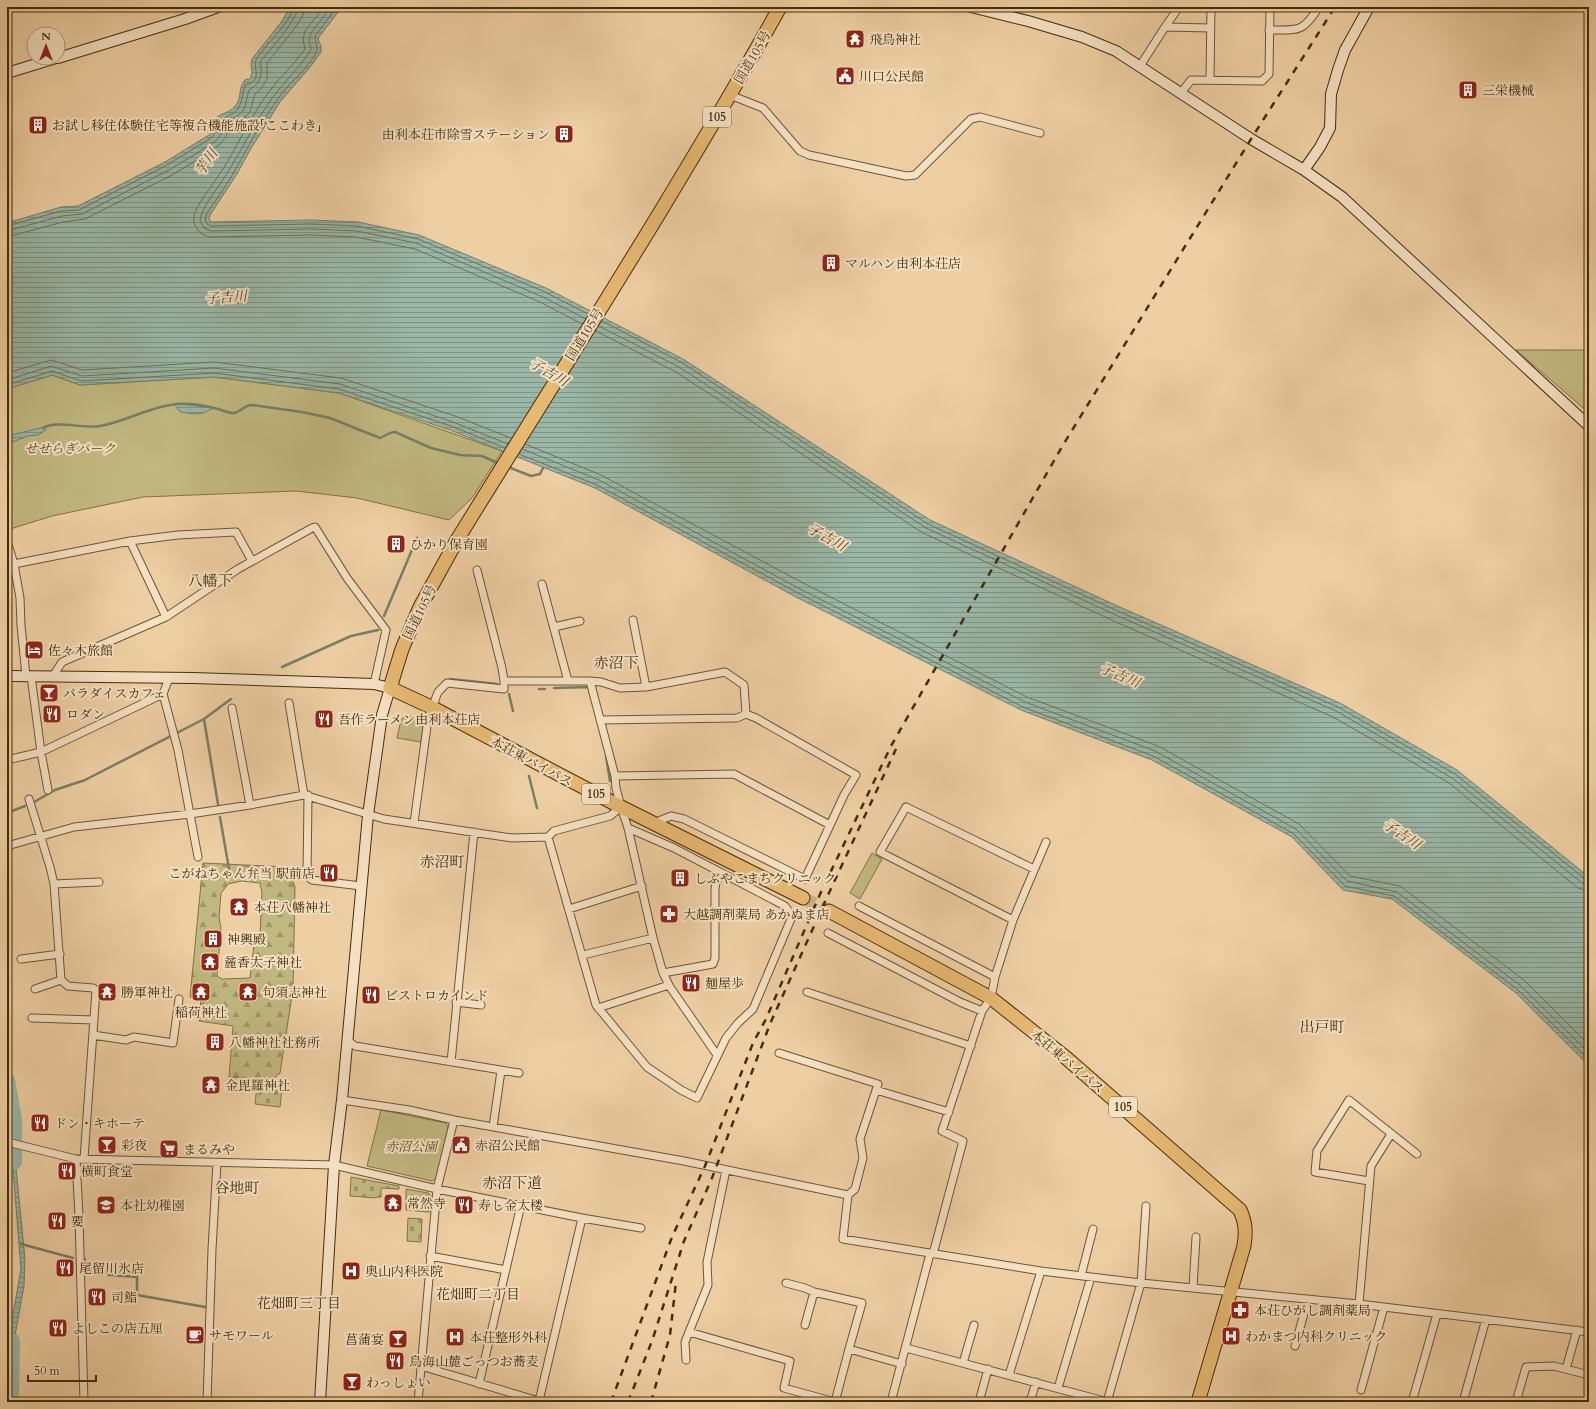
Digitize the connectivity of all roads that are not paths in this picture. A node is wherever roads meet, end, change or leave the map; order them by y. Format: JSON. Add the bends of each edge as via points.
{"nodes":[{"id":1,"x":218,"y":7,"type":"edge"},
{"id":2,"x":780,"y":7,"type":"edge"},
{"id":3,"x":971,"y":7,"type":"edge"},
{"id":4,"x":1179,"y":7,"type":"edge"},
{"id":5,"x":1211,"y":7,"type":"edge"},
{"id":6,"x":1270,"y":7,"type":"edge"},
{"id":7,"x":1319,"y":7,"type":"edge"},
{"id":8,"x":1369,"y":7,"type":"edge"},
{"id":9,"x":1165,"y":27,"type":"junction"},
{"id":10,"x":1210,"y":28,"type":"junction"},
{"id":11,"x":1269,"y":30,"type":"junction"},
{"id":12,"x":66,"y":55,"type":"edge"},
{"id":13,"x":30,"y":66,"type":"edge"},
{"id":14,"x":1140,"y":66,"type":"junction"},
{"id":15,"x":7,"y":73,"type":"edge"},
{"id":16,"x":1210,"y":80,"type":"junction"},
{"id":17,"x":1181,"y":93,"type":"junction"},
{"id":18,"x":730,"y":95,"type":"junction"},
{"id":19,"x":1040,"y":133,"type":"dead end"},
{"id":20,"x":1304,"y":170,"type":"junction"},
{"id":21,"x":1589,"y":426,"type":"edge"},
{"id":22,"x":7,"y":541,"type":"edge"},
{"id":23,"x":130,"y":541,"type":"junction"},
{"id":24,"x":252,"y":561,"type":"junction"},
{"id":25,"x":14,"y":564,"type":"junction"},
{"id":26,"x":477,"y":570,"type":"dead end"},
{"id":27,"x":542,"y":584,"type":"dead end"},
{"id":28,"x":166,"y":617,"type":"junction"},
{"id":29,"x":632,"y":620,"type":"dead end"},
{"id":30,"x":580,"y":621,"type":"dead end"},
{"id":31,"x":554,"y":627,"type":"junction"},
{"id":32,"x":7,"y":676,"type":"edge"},
{"id":33,"x":29,"y":676,"type":"junction"},
{"id":34,"x":53,"y":676,"type":"junction"},
{"id":35,"x":169,"y":678,"type":"junction"},
{"id":36,"x":504,"y":681,"type":"junction"},
{"id":37,"x":568,"y":681,"type":"junction"},
{"id":38,"x":590,"y":681,"type":"junction"},
{"id":39,"x":374,"y":684,"type":"junction"},
{"id":40,"x":646,"y":687,"type":"junction"},
{"id":41,"x":390,"y":688,"type":"junction"},
{"id":42,"x":163,"y":694,"type":"junction"},
{"id":43,"x":289,"y":703,"type":"dead end"},
{"id":44,"x":431,"y":707,"type":"junction"},
{"id":45,"x":232,"y":708,"type":"dead end"},
{"id":46,"x":746,"y":714,"type":"junction"},
{"id":47,"x":600,"y":720,"type":"junction"},
{"id":48,"x":41,"y":752,"type":"junction"},
{"id":49,"x":7,"y":760,"type":"edge"},
{"id":50,"x":615,"y":776,"type":"junction"},
{"id":51,"x":48,"y":790,"type":"dead end"},
{"id":52,"x":306,"y":795,"type":"junction"},
{"id":53,"x":29,"y":799,"type":"dead end"},
{"id":54,"x":250,"y":805,"type":"junction"},
{"id":55,"x":621,"y":807,"type":"junction"},
{"id":56,"x":190,"y":814,"type":"junction"},
{"id":57,"x":368,"y":815,"type":"junction"},
{"id":58,"x":414,"y":823,"type":"junction"},
{"id":59,"x":654,"y":823,"type":"junction"},
{"id":60,"x":830,"y":825,"type":"junction"},
{"id":61,"x":628,"y":828,"type":"junction"},
{"id":62,"x":474,"y":832,"type":"junction"},
{"id":63,"x":41,"y":836,"type":"junction"},
{"id":64,"x":548,"y":837,"type":"junction"},
{"id":65,"x":1046,"y":842,"type":"dead end"},
{"id":66,"x":7,"y":846,"type":"edge"},
{"id":67,"x":198,"y":858,"type":"dead end"},
{"id":68,"x":1034,"y":869,"type":"junction"},
{"id":69,"x":722,"y":874,"type":"junction"},
{"id":70,"x":99,"y":882,"type":"dead end"},
{"id":71,"x":54,"y":884,"type":"junction"},
{"id":72,"x":361,"y":886,"type":"junction"},
{"id":73,"x":642,"y":886,"type":"junction"},
{"id":74,"x":803,"y":898,"type":"tunnel mouth"},
{"id":75,"x":859,"y":906,"type":"dead end"},
{"id":76,"x":569,"y":909,"type":"junction"},
{"id":77,"x":829,"y":911,"type":"tunnel mouth"},
{"id":78,"x":1013,"y":920,"type":"junction"},
{"id":79,"x":828,"y":933,"type":"dead end"},
{"id":80,"x":653,"y":938,"type":"junction"},
{"id":81,"x":60,"y":954,"type":"junction"},
{"id":82,"x":582,"y":955,"type":"junction"},
{"id":83,"x":21,"y":959,"type":"dead end"},
{"id":84,"x":664,"y":973,"type":"junction"},
{"id":85,"x":995,"y":977,"type":"junction"},
{"id":86,"x":61,"y":980,"type":"junction"},
{"id":87,"x":669,"y":985,"type":"junction"},
{"id":88,"x":35,"y":989,"type":"dead end"},
{"id":89,"x":807,"y":992,"type":"dead end"},
{"id":90,"x":179,"y":998,"type":"dead end"},
{"id":91,"x":991,"y":998,"type":"junction"},
{"id":92,"x":456,"y":1002,"type":"junction"},
{"id":93,"x":481,"y":1005,"type":"dead end"},
{"id":94,"x":598,"y":1008,"type":"junction"},
{"id":95,"x":982,"y":1011,"type":"junction"},
{"id":96,"x":32,"y":1018,"type":"dead end"},
{"id":97,"x":94,"y":1020,"type":"junction"},
{"id":98,"x":93,"y":1034,"type":"junction"},
{"id":99,"x":347,"y":1040,"type":"junction"},
{"id":100,"x":971,"y":1046,"type":"junction"},
{"id":101,"x":779,"y":1053,"type":"dead end"},
{"id":102,"x":717,"y":1055,"type":"junction"},
{"id":103,"x":451,"y":1062,"type":"junction"},
{"id":104,"x":501,"y":1071,"type":"junction"},
{"id":105,"x":519,"y":1073,"type":"dead end"},
{"id":106,"x":876,"y":1090,"type":"junction"},
{"id":107,"x":342,"y":1100,"type":"junction"},
{"id":108,"x":949,"y":1112,"type":"junction"},
{"id":109,"x":454,"y":1120,"type":"junction"},
{"id":110,"x":493,"y":1127,"type":"junction"},
{"id":111,"x":1391,"y":1134,"type":"junction"},
{"id":112,"x":7,"y":1142,"type":"edge"},
{"id":113,"x":1417,"y":1154,"type":"dead end"},
{"id":114,"x":76,"y":1159,"type":"junction"},
{"id":115,"x":84,"y":1159,"type":"junction"},
{"id":116,"x":217,"y":1163,"type":"junction"},
{"id":117,"x":334,"y":1165,"type":"junction"},
{"id":118,"x":726,"y":1170,"type":"junction"},
{"id":119,"x":1369,"y":1181,"type":"junction"},
{"id":120,"x":437,"y":1189,"type":"junction"},
{"id":121,"x":848,"y":1195,"type":"junction"},
{"id":122,"x":521,"y":1205,"type":"junction"},
{"id":123,"x":1146,"y":1206,"type":"dead end"},
{"id":124,"x":582,"y":1218,"type":"junction"},
{"id":125,"x":641,"y":1228,"type":"dead end"},
{"id":126,"x":1093,"y":1229,"type":"dead end"},
{"id":127,"x":1196,"y":1237,"type":"dead end"},
{"id":128,"x":932,"y":1254,"type":"junction"},
{"id":129,"x":430,"y":1256,"type":"junction"},
{"id":130,"x":506,"y":1270,"type":"junction"},
{"id":131,"x":1041,"y":1271,"type":"junction"},
{"id":132,"x":1081,"y":1276,"type":"junction"},
{"id":133,"x":1091,"y":1277,"type":"junction"},
{"id":134,"x":786,"y":1283,"type":"dead end"},
{"id":135,"x":1141,"y":1283,"type":"junction"},
{"id":136,"x":1192,"y":1288,"type":"junction"},
{"id":137,"x":814,"y":1292,"type":"junction"},
{"id":138,"x":1231,"y":1292,"type":"junction"},
{"id":139,"x":1308,"y":1299,"type":"junction"},
{"id":140,"x":1359,"y":1304,"type":"junction"},
{"id":141,"x":1384,"y":1307,"type":"junction"},
{"id":142,"x":1437,"y":1314,"type":"junction"},
{"id":143,"x":1486,"y":1319,"type":"junction"},
{"id":144,"x":974,"y":1324,"type":"dead end"},
{"id":145,"x":805,"y":1325,"type":"dead end"},
{"id":146,"x":1576,"y":1330,"type":"junction"},
{"id":147,"x":689,"y":1332,"type":"junction"},
{"id":148,"x":1589,"y":1332,"type":"edge"},
{"id":149,"x":1295,"y":1346,"type":"dead end"},
{"id":150,"x":906,"y":1348,"type":"junction"},
{"id":151,"x":849,"y":1349,"type":"junction"},
{"id":152,"x":686,"y":1360,"type":"dead end"},
{"id":153,"x":963,"y":1363,"type":"junction"},
{"id":154,"x":902,"y":1364,"type":"junction"},
{"id":155,"x":421,"y":1366,"type":"junction"},
{"id":156,"x":988,"y":1369,"type":"junction"},
{"id":157,"x":1566,"y":1369,"type":"junction"},
{"id":158,"x":1009,"y":1375,"type":"junction"},
{"id":159,"x":1589,"y":1375,"type":"edge"},
{"id":160,"x":1036,"y":1382,"type":"junction"},
{"id":161,"x":479,"y":1384,"type":"junction"},
{"id":162,"x":1058,"y":1388,"type":"junction"},
{"id":163,"x":1361,"y":1390,"type":"dead end"},
{"id":164,"x":541,"y":1401,"type":"edge"},
{"id":165,"x":84,"y":1402,"type":"edge"},
{"id":166,"x":207,"y":1402,"type":"edge"},
{"id":167,"x":320,"y":1402,"type":"edge"},
{"id":168,"x":418,"y":1402,"type":"edge"},
{"id":169,"x":891,"y":1402,"type":"edge"},
{"id":170,"x":979,"y":1402,"type":"edge"},
{"id":171,"x":1030,"y":1402,"type":"edge"},
{"id":172,"x":1107,"y":1402,"type":"edge"},
{"id":173,"x":1198,"y":1402,"type":"edge"},
{"id":174,"x":1412,"y":1402,"type":"edge"},
{"id":175,"x":1463,"y":1402,"type":"edge"},
{"id":176,"x":1516,"y":1402,"type":"edge"}],
"edges":[{"from":1,"to":12,"type":"street"},
{"from":2,"to":18,"type":"highway","name":"国道105号","number":"105"},
{"from":3,"to":14,"type":"street","via":[[1082,37],[1116,51]]},
{"from":4,"to":9,"type":"street"},
{"from":5,"to":10,"type":"street"},
{"from":6,"to":11,"type":"street"},
{"from":7,"to":11,"type":"street","via":[[1310,22],[1303,27],[1292,30]]},
{"from":8,"to":20,"type":"street","via":[[1345,50],[1338,70],[1331,94],[1330,128]]},
{"from":9,"to":10,"type":"street"},
{"from":9,"to":14,"type":"street"},
{"from":10,"to":16,"type":"street"},
{"from":11,"to":16,"type":"street","via":[[1269,74],[1262,81]]},
{"from":13,"to":15,"type":"street"},
{"from":14,"to":17,"type":"street"},
{"from":16,"to":17,"type":"street","via":[[1191,80]]},
{"from":17,"to":20,"type":"street"},
{"from":18,"to":19,"type":"street","via":[[763,108],[800,151],[906,176],[915,175],[971,119],[980,117]]},
{"from":18,"to":41,"type":"highway","name":"国道105号","number":"105","via":[[457,540],[420,607],[402,649]]},
{"from":20,"to":21,"type":"street","via":[[1342,197]]},
{"from":22,"to":25,"type":"street"},
{"from":23,"to":24,"type":"street","via":[[236,532]]},
{"from":23,"to":25,"type":"street"},
{"from":23,"to":28,"type":"street"},
{"from":24,"to":28,"type":"street"},
{"from":24,"to":39,"type":"street","via":[[315,527],[347,578],[386,630]]},
{"from":25,"to":33,"type":"street","via":[[20,598],[20,625]]},
{"from":26,"to":36,"type":"street"},
{"from":27,"to":31,"type":"street"},
{"from":28,"to":34,"type":"street","via":[[62,662]]},
{"from":29,"to":40,"type":"street"},
{"from":30,"to":31,"type":"street"},
{"from":31,"to":37,"type":"street"},
{"from":32,"to":33,"type":"street"},
{"from":33,"to":34,"type":"street"},
{"from":33,"to":48,"type":"street"},
{"from":34,"to":35,"type":"street"},
{"from":35,"to":39,"type":"street"},
{"from":35,"to":42,"type":"street"},
{"from":36,"to":37,"type":"street"},
{"from":36,"to":44,"type":"street","via":[[504,689],[448,683],[438,692]]},
{"from":37,"to":38,"type":"street"},
{"from":38,"to":40,"type":"street","via":[[620,688]]},
{"from":38,"to":47,"type":"street"},
{"from":39,"to":41,"type":"street"},
{"from":40,"to":46,"type":"street","via":[[725,672],[744,685]]},
{"from":41,"to":44,"type":"highway","name":"本荘東バイパス","number":"105"},
{"from":41,"to":57,"type":"street","via":[[382,715]]},
{"from":42,"to":48,"type":"street"},
{"from":42,"to":56,"type":"street"},
{"from":43,"to":52,"type":"street"},
{"from":44,"to":55,"type":"highway","name":"本荘東バイパス","number":"105"},
{"from":44,"to":58,"type":"street"},
{"from":45,"to":54,"type":"street"},
{"from":46,"to":47,"type":"street","via":[[737,718]]},
{"from":46,"to":60,"type":"street","via":[[856,775]]},
{"from":47,"to":50,"type":"street"},
{"from":48,"to":49,"type":"street"},
{"from":48,"to":51,"type":"street"},
{"from":50,"to":55,"type":"street"},
{"from":50,"to":60,"type":"street","via":[[734,774]]},
{"from":52,"to":54,"type":"street"},
{"from":52,"to":57,"type":"street"},
{"from":52,"to":72,"type":"street","via":[[307,876],[312,880]]},
{"from":53,"to":63,"type":"street"},
{"from":54,"to":56,"type":"street"},
{"from":55,"to":59,"type":"highway","name":"本荘東バイパス","number":"105"},
{"from":55,"to":61,"type":"street"},
{"from":55,"to":64,"type":"street","via":[[610,816],[554,831]]},
{"from":56,"to":63,"type":"street","via":[[74,827]]},
{"from":56,"to":67,"type":"street"},
{"from":57,"to":58,"type":"street"},
{"from":57,"to":72,"type":"street"},
{"from":58,"to":62,"type":"street"},
{"from":59,"to":60,"type":"street","via":[[671,816],[684,819],[805,879]]},
{"from":59,"to":74,"type":"highway","name":"本荘東バイパス","number":"105"},
{"from":61,"to":69,"type":"street","via":[[674,848]]},
{"from":61,"to":73,"type":"street"},
{"from":62,"to":64,"type":"street","via":[[512,838]]},
{"from":62,"to":92,"type":"street"},
{"from":63,"to":66,"type":"street"},
{"from":63,"to":71,"type":"street"},
{"from":64,"to":76,"type":"street"},
{"from":65,"to":68,"type":"street"},
{"from":68,"to":78,"type":"street"},
{"from":68,"to":78,"type":"street","via":[[906,807],[880,852]]},
{"from":69,"to":84,"type":"street","via":[[716,882],[715,889],[713,964]]},
{"from":69,"to":102,"type":"street","via":[[785,906],[791,920],[753,1009],[726,1038]]},
{"from":70,"to":71,"type":"street"},
{"from":71,"to":81,"type":"street"},
{"from":72,"to":99,"type":"street"},
{"from":73,"to":76,"type":"street"},
{"from":73,"to":80,"type":"street"},
{"from":75,"to":85,"type":"street"},
{"from":76,"to":82,"type":"street"},
{"from":77,"to":91,"type":"highway","name":"本荘東バイパス","number":"105"},
{"from":78,"to":85,"type":"street"},
{"from":79,"to":95,"type":"street"},
{"from":80,"to":82,"type":"street"},
{"from":80,"to":84,"type":"street"},
{"from":81,"to":83,"type":"street"},
{"from":81,"to":86,"type":"street"},
{"from":82,"to":94,"type":"street"},
{"from":84,"to":87,"type":"street"},
{"from":85,"to":91,"type":"street"},
{"from":86,"to":88,"type":"street"},
{"from":86,"to":97,"type":"street","via":[[68,986],[96,990]]},
{"from":87,"to":94,"type":"street"},
{"from":87,"to":102,"type":"street"},
{"from":89,"to":100,"type":"street"},
{"from":90,"to":98,"type":"street","via":[[173,1043],[134,1037],[126,1040]]},
{"from":91,"to":95,"type":"street"},
{"from":91,"to":138,"type":"highway","name":"本荘東バイパス","number":"105","via":[[1064,1056],[1240,1210],[1246,1232]]},
{"from":92,"to":93,"type":"street"},
{"from":92,"to":103,"type":"street"},
{"from":94,"to":102,"type":"street","via":[[647,1067],[697,1098]]},
{"from":95,"to":100,"type":"street"},
{"from":96,"to":97,"type":"street"},
{"from":97,"to":98,"type":"street"},
{"from":98,"to":115,"type":"street"},
{"from":99,"to":103,"type":"street","via":[[355,1046]]},
{"from":99,"to":107,"type":"street"},
{"from":100,"to":108,"type":"street"},
{"from":101,"to":106,"type":"street","via":[[878,1084]]},
{"from":103,"to":104,"type":"street"},
{"from":104,"to":105,"type":"street"},
{"from":104,"to":110,"type":"street"},
{"from":106,"to":108,"type":"street"},
{"from":106,"to":121,"type":"street","via":[[860,1139],[863,1158],[855,1189]]},
{"from":107,"to":109,"type":"street"},
{"from":107,"to":117,"type":"street"},
{"from":108,"to":128,"type":"street","via":[[942,1131],[963,1141]]},
{"from":109,"to":110,"type":"street"},
{"from":109,"to":120,"type":"street"},
{"from":110,"to":118,"type":"street"},
{"from":111,"to":113,"type":"street"},
{"from":111,"to":119,"type":"street","via":[[1371,1166]]},
{"from":111,"to":119,"type":"street","via":[[1349,1100],[1317,1151],[1315,1172]]},
{"from":112,"to":114,"type":"street"},
{"from":114,"to":115,"type":"street"},
{"from":114,"to":165,"type":"street"},
{"from":115,"to":116,"type":"street"},
{"from":116,"to":117,"type":"street"},
{"from":116,"to":166,"type":"street"},
{"from":117,"to":120,"type":"street"},
{"from":117,"to":167,"type":"street"},
{"from":118,"to":121,"type":"street"},
{"from":118,"to":147,"type":"street","via":[[707,1262],[708,1285]]},
{"from":119,"to":140,"type":"street"},
{"from":120,"to":122,"type":"street"},
{"from":120,"to":129,"type":"street"},
{"from":121,"to":128,"type":"street","via":[[843,1238]]},
{"from":122,"to":124,"type":"street"},
{"from":122,"to":130,"type":"street"},
{"from":123,"to":135,"type":"street"},
{"from":124,"to":125,"type":"street"},
{"from":124,"to":164,"type":"street"},
{"from":126,"to":132,"type":"street"},
{"from":127,"to":136,"type":"street"},
{"from":128,"to":131,"type":"street"},
{"from":128,"to":150,"type":"street"},
{"from":129,"to":130,"type":"street"},
{"from":129,"to":155,"type":"street"},
{"from":130,"to":161,"type":"street"},
{"from":131,"to":132,"type":"street"},
{"from":131,"to":158,"type":"street"},
{"from":132,"to":133,"type":"street"},
{"from":133,"to":135,"type":"street"},
{"from":133,"to":162,"type":"street"},
{"from":134,"to":137,"type":"street"},
{"from":135,"to":136,"type":"street"},
{"from":135,"to":172,"type":"street"},
{"from":136,"to":138,"type":"street"},
{"from":137,"to":145,"type":"street"},
{"from":137,"to":151,"type":"street","via":[[862,1303]]},
{"from":138,"to":139,"type":"street"},
{"from":138,"to":173,"type":"highway","name":"本荘東バイパス","number":"105"},
{"from":139,"to":140,"type":"street"},
{"from":139,"to":149,"type":"street"},
{"from":140,"to":141,"type":"street"},
{"from":141,"to":142,"type":"street"},
{"from":141,"to":163,"type":"street"},
{"from":142,"to":143,"type":"street"},
{"from":142,"to":174,"type":"street"},
{"from":143,"to":146,"type":"street"},
{"from":143,"to":175,"type":"street"},
{"from":144,"to":153,"type":"street"},
{"from":146,"to":148,"type":"street"},
{"from":146,"to":157,"type":"street"},
{"from":147,"to":151,"type":"street","via":[[790,1360],[784,1388],[835,1402]]},
{"from":147,"to":152,"type":"street","via":[[685,1342]]},
{"from":150,"to":153,"type":"street"},
{"from":150,"to":154,"type":"street"},
{"from":151,"to":154,"type":"street"},
{"from":153,"to":156,"type":"street"},
{"from":154,"to":169,"type":"street"},
{"from":155,"to":161,"type":"street"},
{"from":155,"to":168,"type":"street"},
{"from":156,"to":158,"type":"street"},
{"from":156,"to":170,"type":"street"},
{"from":157,"to":159,"type":"street"},
{"from":157,"to":176,"type":"street","via":[[1554,1366],[1526,1367]]},
{"from":158,"to":160,"type":"street"},
{"from":160,"to":162,"type":"street"},
{"from":160,"to":171,"type":"street"},
{"from":161,"to":164,"type":"street"},
{"from":162,"to":172,"type":"street"}]}
